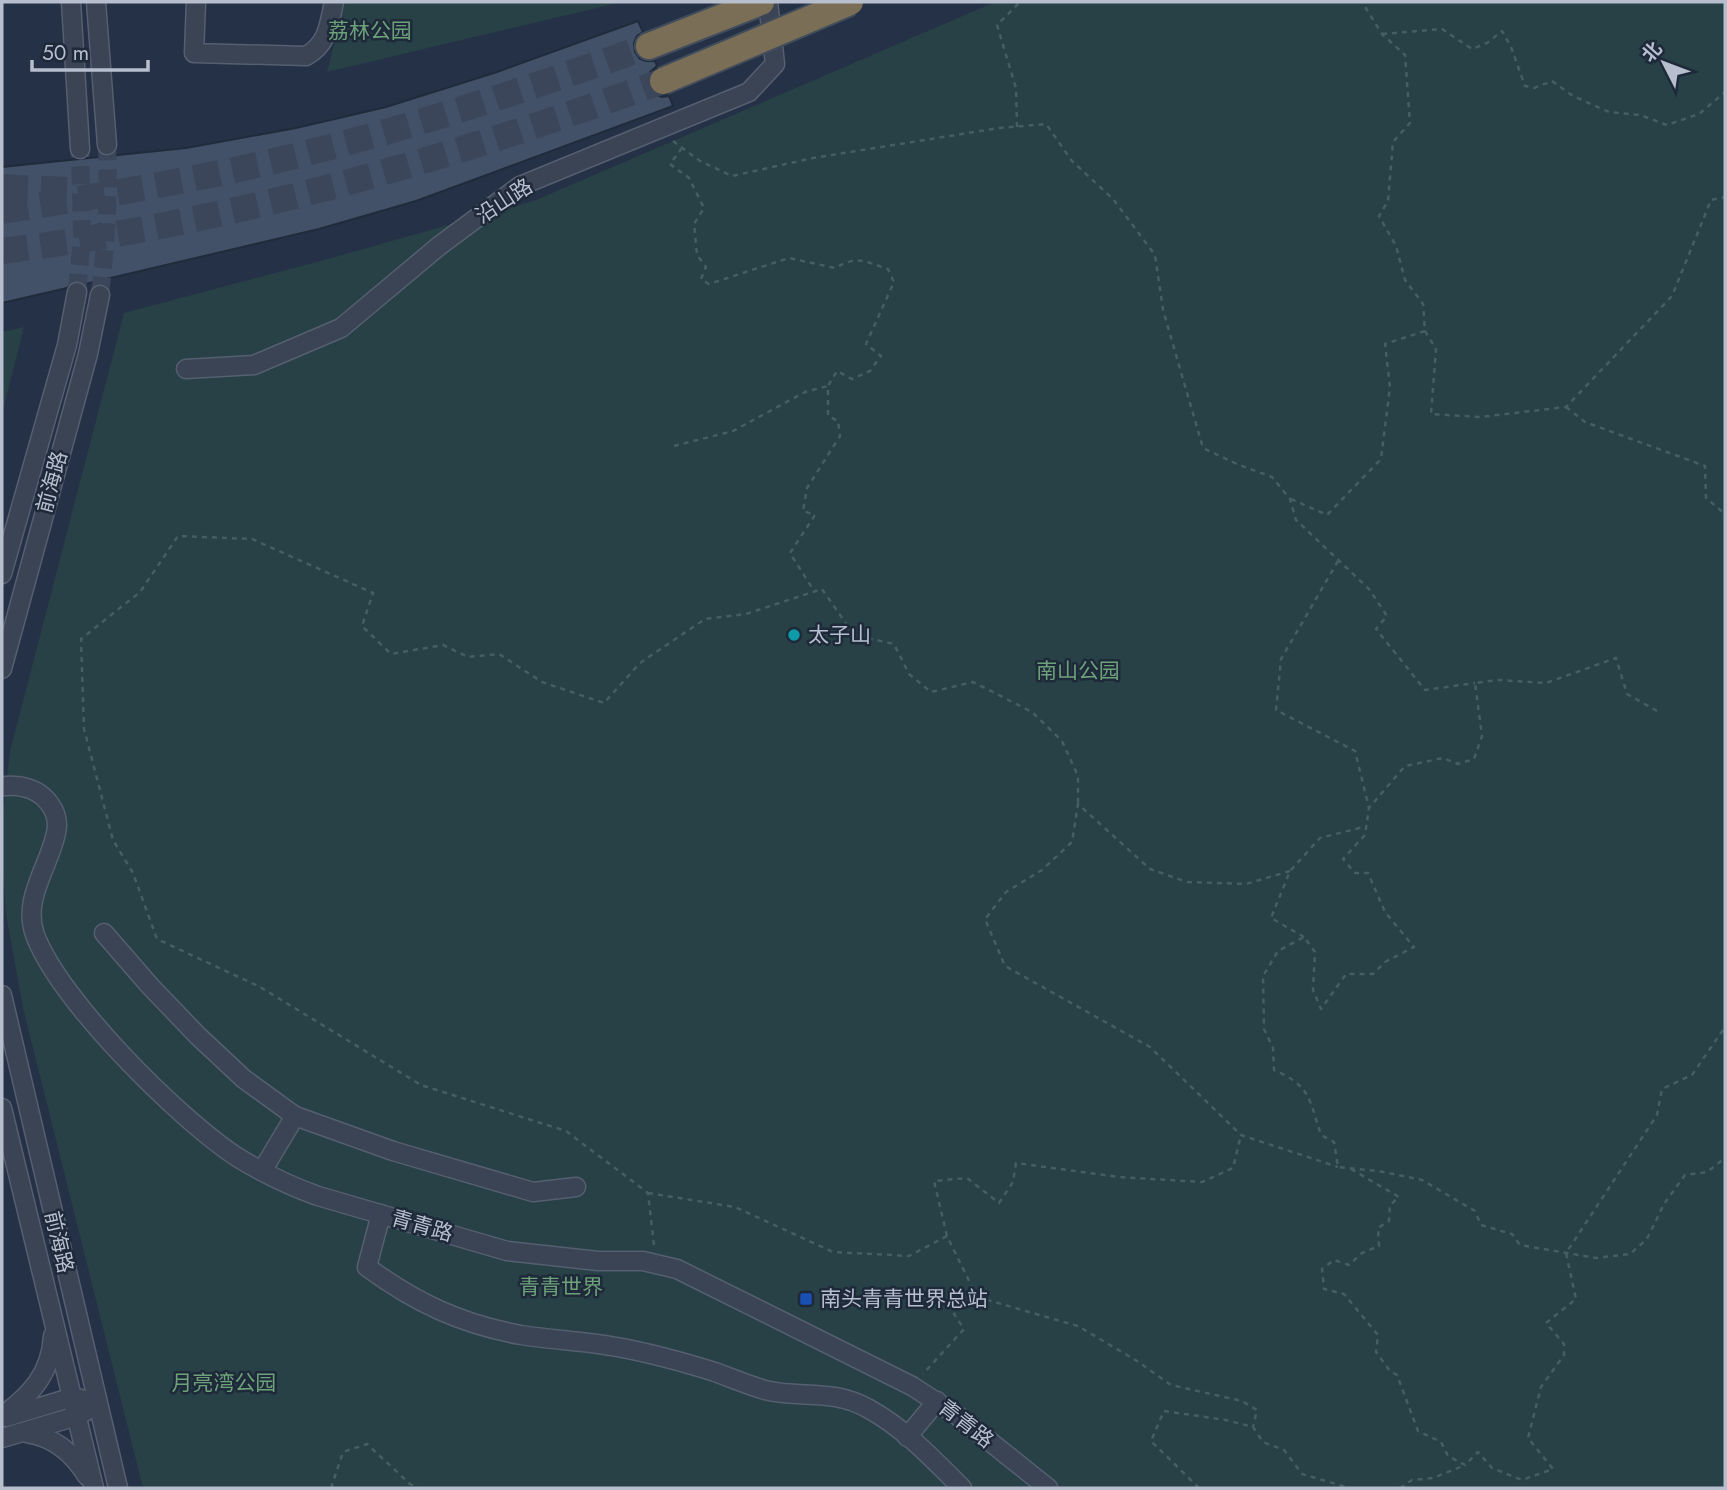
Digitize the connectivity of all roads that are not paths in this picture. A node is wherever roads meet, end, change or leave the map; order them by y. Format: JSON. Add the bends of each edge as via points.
{"nodes":[{"id":1,"x":71,"y":2,"type":"edge"},
{"id":2,"x":96,"y":2,"type":"edge"},
{"id":3,"x":196,"y":2,"type":"edge"},
{"id":4,"x":334,"y":2,"type":"edge"},
{"id":5,"x":761,"y":2,"type":"edge"},
{"id":6,"x":768,"y":2,"type":"edge"},
{"id":7,"x":850,"y":2,"type":"edge"},
{"id":8,"x":649,"y":46,"type":"tunnel mouth"},
{"id":9,"x":663,"y":81,"type":"tunnel mouth"},
{"id":10,"x":107,"y":145,"type":"tunnel mouth"},
{"id":11,"x":80,"y":149,"type":"tunnel mouth"},
{"id":12,"x":77,"y":292,"type":"tunnel mouth"},
{"id":13,"x":100,"y":295,"type":"tunnel mouth"},
{"id":14,"x":186,"y":369,"type":"dead end"},
{"id":15,"x":2,"y":573,"type":"edge"},
{"id":16,"x":2,"y":669,"type":"edge"},
{"id":17,"x":2,"y":786,"type":"edge"},
{"id":18,"x":104,"y":933,"type":"dead end"},
{"id":19,"x":2,"y":995,"type":"edge"},
{"id":20,"x":2,"y":1108,"type":"edge"},
{"id":21,"x":295,"y":1116,"type":"junction"},
{"id":22,"x":262,"y":1171,"type":"junction"},
{"id":23,"x":576,"y":1187,"type":"dead end"},
{"id":24,"x":381,"y":1214,"type":"junction"},
{"id":25,"x":54,"y":1322,"type":"junction"},
{"id":26,"x":73,"y":1397,"type":"junction"},
{"id":27,"x":937,"y":1401,"type":"junction"},
{"id":28,"x":98,"y":1403,"type":"junction"},
{"id":29,"x":77,"y":1416,"type":"junction"},
{"id":30,"x":2,"y":1417,"type":"edge"},
{"id":31,"x":23,"y":1432,"type":"junction"},
{"id":32,"x":907,"y":1437,"type":"junction"},
{"id":33,"x":2,"y":1438,"type":"edge"},
{"id":34,"x":94,"y":1488,"type":"edge"},
{"id":35,"x":118,"y":1488,"type":"edge"},
{"id":36,"x":961,"y":1488,"type":"edge"},
{"id":37,"x":1048,"y":1488,"type":"edge"}],
"edges":[{"from":1,"to":11,"type":"street"},
{"from":2,"to":10,"type":"street"},
{"from":3,"to":4,"type":"street","via":[[194,53],[306,56],[325,40]]},
{"from":5,"to":8,"type":"highway"},
{"from":6,"to":14,"type":"street","name":"沿山路","via":[[775,64],[749,92],[520,186],[341,328],[254,365]]},
{"from":7,"to":9,"type":"highway","bridge":true},
{"from":12,"to":15,"type":"street","name":"前海路","via":[[67,345]]},
{"from":13,"to":16,"type":"street","name":"前海路"},
{"from":17,"to":22,"type":"street","name":"青青路","via":[[37,792],[57,819],[57,831],[34,892],[32,920],[41,949],[60,978],[107,1038],[185,1115]]},
{"from":18,"to":21,"type":"street","via":[[198,1036],[244,1079]]},
{"from":19,"to":28,"type":"street","name":"前海路"},
{"from":20,"to":25,"type":"street","name":"前海路"},
{"from":21,"to":22,"type":"street"},
{"from":21,"to":23,"type":"street","via":[[393,1151],[533,1192]]},
{"from":22,"to":24,"type":"street","name":"青青路","via":[[293,1187]]},
{"from":24,"to":27,"type":"street","name":"青青路","via":[[507,1251],[643,1261],[677,1269]]},
{"from":24,"to":32,"type":"street","via":[[367,1267],[446,1315],[520,1334],[664,1358],[766,1390],[831,1395],[868,1408]]},
{"from":25,"to":26,"type":"street","name":"前海路"},
{"from":25,"to":30,"type":"street","via":[[46,1371]]},
{"from":26,"to":28,"type":"street"},
{"from":26,"to":29,"type":"street","name":"前海路"},
{"from":26,"to":30,"type":"street"},
{"from":27,"to":32,"type":"street"},
{"from":27,"to":37,"type":"street","name":"青青路"},
{"from":28,"to":29,"type":"street"},
{"from":28,"to":35,"type":"street","name":"前海路"},
{"from":29,"to":31,"type":"street"},
{"from":29,"to":34,"type":"street","name":"前海路"},
{"from":31,"to":33,"type":"street"},
{"from":31,"to":34,"type":"street","via":[[56,1442],[72,1455]]},
{"from":32,"to":36,"type":"street"}]}
